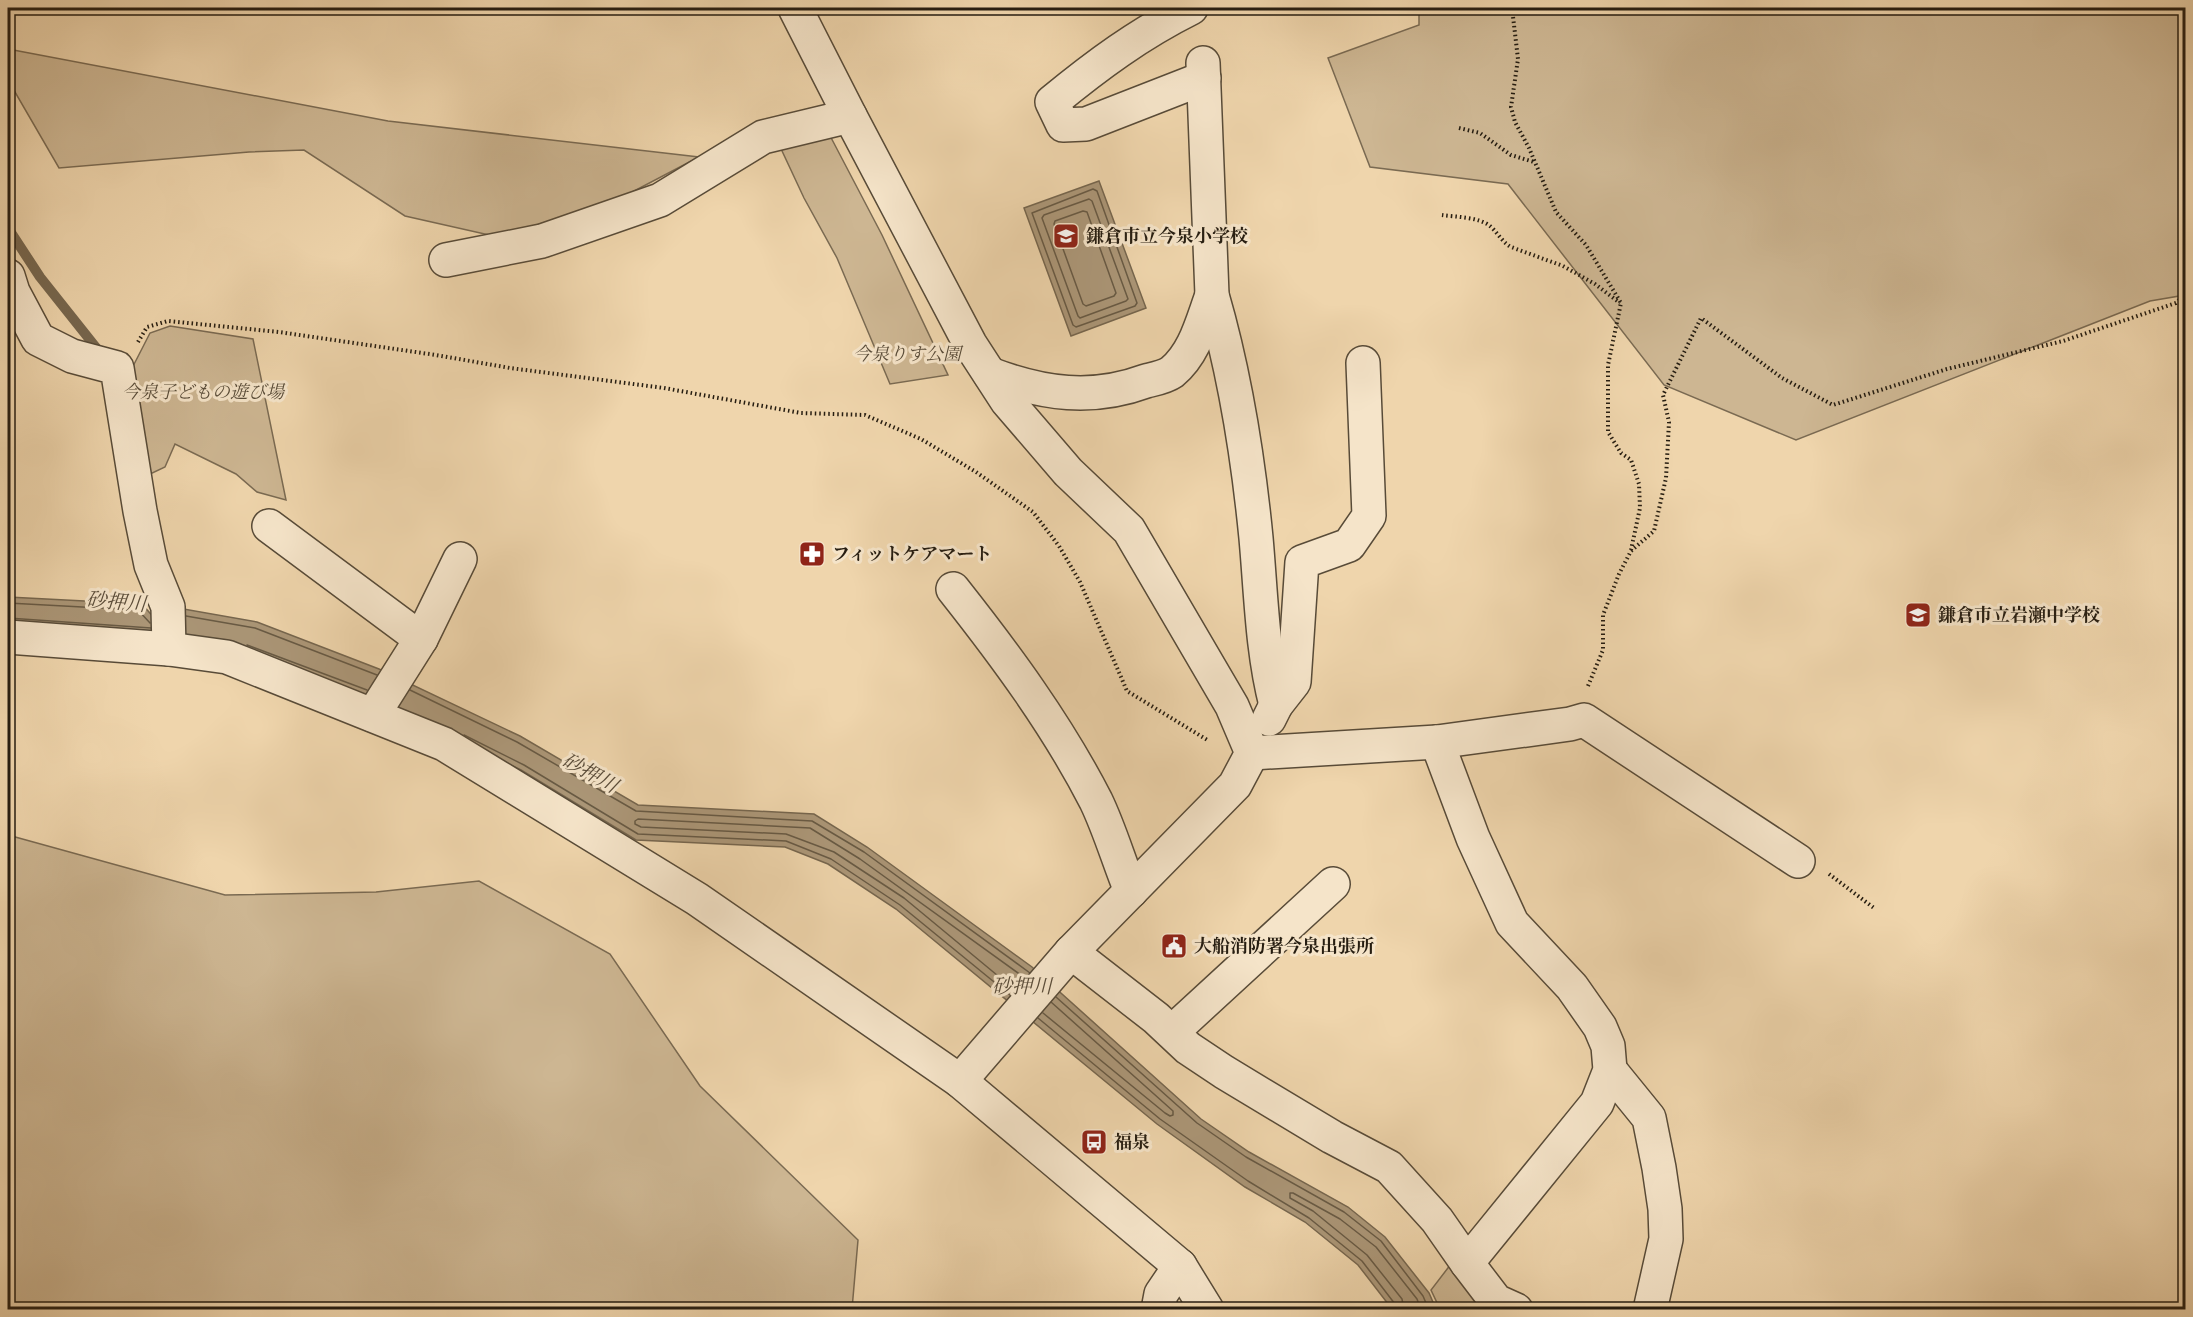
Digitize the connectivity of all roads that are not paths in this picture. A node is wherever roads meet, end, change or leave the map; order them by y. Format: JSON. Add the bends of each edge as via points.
{"nodes":[{"id":1,"x":795,"y":8,"type":"edge"},
{"id":2,"x":1191,"y":8,"type":"edge"},
{"id":3,"x":850,"y":116,"type":"junction"},
{"id":4,"x":446,"y":260,"type":"dead end"},
{"id":5,"x":8,"y":276,"type":"edge"},
{"id":6,"x":1212,"y":296,"type":"junction"},
{"id":7,"x":1362,"y":363,"type":"dead end"},
{"id":8,"x":990,"y":374,"type":"junction"},
{"id":9,"x":270,"y":526,"type":"dead end"},
{"id":10,"x":460,"y":559,"type":"dead end"},
{"id":11,"x":953,"y":589,"type":"dead end"},
{"id":12,"x":8,"y":637,"type":"edge"},
{"id":13,"x":421,"y":639,"type":"junction"},
{"id":14,"x":169,"y":649,"type":"junction"},
{"id":15,"x":1276,"y":705,"type":"junction"},
{"id":16,"x":373,"y":715,"type":"junction"},
{"id":17,"x":1437,"y":742,"type":"junction"},
{"id":18,"x":1252,"y":753,"type":"junction"},
{"id":19,"x":1798,"y":861,"type":"road end"},
{"id":20,"x":1333,"y":884,"type":"dead end"},
{"id":21,"x":1131,"y":891,"type":"junction"},
{"id":22,"x":1071,"y":952,"type":"junction"},
{"id":23,"x":1172,"y":1032,"type":"junction"},
{"id":24,"x":1610,"y":1070,"type":"junction"},
{"id":25,"x":960,"y":1082,"type":"junction"},
{"id":26,"x":1467,"y":1263,"type":"junction"},
{"id":27,"x":1180,"y":1266,"type":"junction"},
{"id":28,"x":1158,"y":1310,"type":"edge"},
{"id":29,"x":1207,"y":1310,"type":"edge"},
{"id":30,"x":1516,"y":1310,"type":"edge"},
{"id":31,"x":1650,"y":1310,"type":"edge"}],
"edges":[{"from":1,"to":3,"type":"street"},
{"from":2,"to":6,"type":"street","via":[[1153,27],[1053,102],[1064,125],[1086,124],[1204,70]]},
{"from":3,"to":4,"type":"street","via":[[763,137],[660,200],[542,241]]},
{"from":3,"to":8,"type":"street","via":[[970,344]]},
{"from":5,"to":14,"type":"street","via":[[38,339],[72,356],[117,368],[149,554],[168,607]]},
{"from":6,"to":8,"type":"street","via":[[1194,345],[1171,372],[1130,387],[1087,395],[1045,391]]},
{"from":6,"to":15,"type":"street","via":[[1244,442],[1269,678]]},
{"from":7,"to":15,"type":"street","via":[[1368,516],[1349,545],[1302,562],[1294,682]]},
{"from":8,"to":18,"type":"street","via":[[1007,401],[1068,472],[1129,530],[1232,706]]},
{"from":9,"to":13,"type":"street"},
{"from":10,"to":13,"type":"street"},
{"from":11,"to":21,"type":"street","via":[[1006,656],[1055,730],[1096,802]]},
{"from":12,"to":14,"type":"street"},
{"from":13,"to":16,"type":"street"},
{"from":14,"to":16,"type":"street","via":[[227,657]]},
{"from":15,"to":18,"type":"street"},
{"from":16,"to":25,"type":"street","via":[[444,744],[698,899]]},
{"from":17,"to":18,"type":"street"},
{"from":17,"to":19,"type":"street","via":[[1584,720]]},
{"from":17,"to":24,"type":"street","via":[[1473,838],[1512,923],[1572,987],[1600,1026],[1608,1046]]},
{"from":18,"to":21,"type":"street","via":[[1235,785]]},
{"from":20,"to":23,"type":"street"},
{"from":21,"to":22,"type":"street"},
{"from":22,"to":23,"type":"street"},
{"from":22,"to":25,"type":"street"},
{"from":23,"to":26,"type":"street","via":[[1224,1072],[1389,1167],[1437,1220]]},
{"from":24,"to":26,"type":"street","via":[[1597,1103]]},
{"from":24,"to":31,"type":"street","via":[[1649,1118],[1659,1168],[1666,1239]]},
{"from":25,"to":27,"type":"street"},
{"from":26,"to":30,"type":"street","via":[[1496,1301]]},
{"from":27,"to":28,"type":"street","via":[[1161,1294]]},
{"from":27,"to":29,"type":"street"}]}
